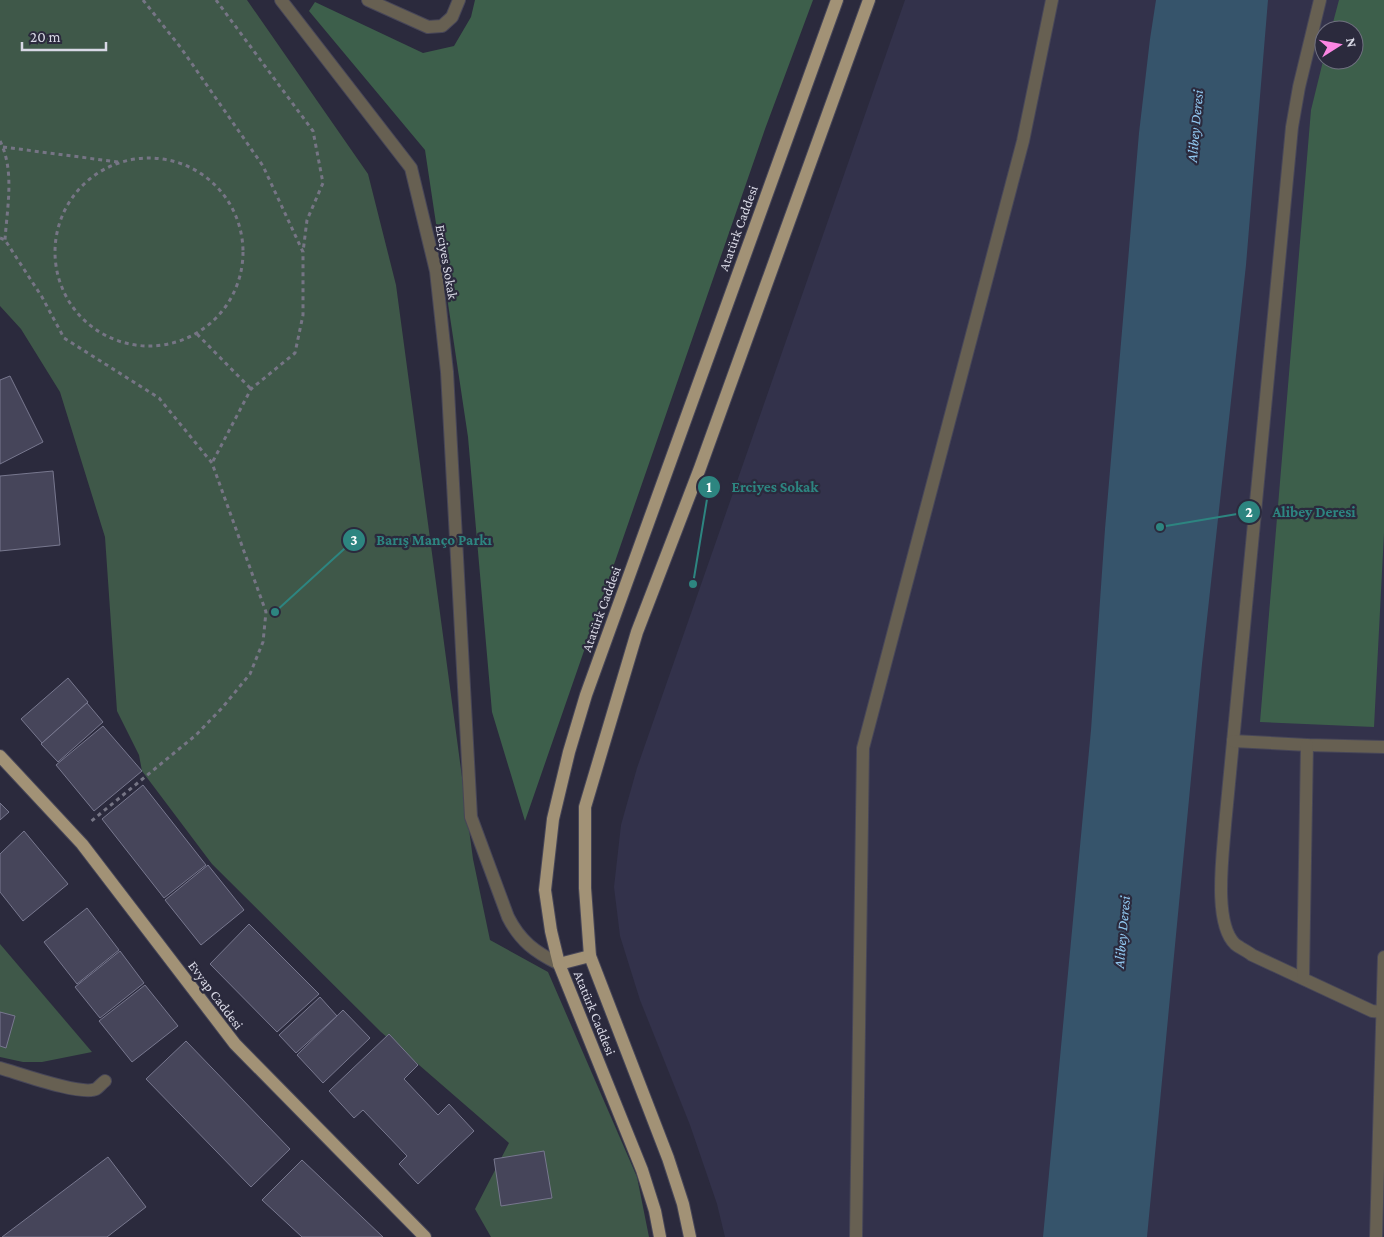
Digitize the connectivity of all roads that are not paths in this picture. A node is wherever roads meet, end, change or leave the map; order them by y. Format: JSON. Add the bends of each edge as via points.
{"nodes":[{"id":1,"x":281,"y":0,"type":"edge"},
{"id":2,"x":368,"y":0,"type":"edge"},
{"id":3,"x":459,"y":0,"type":"edge"},
{"id":4,"x":837,"y":0,"type":"edge"},
{"id":5,"x":869,"y":0,"type":"edge"},
{"id":6,"x":1052,"y":0,"type":"edge"},
{"id":7,"x":1320,"y":0,"type":"edge"},
{"id":8,"x":1233,"y":741,"type":"junction"},
{"id":9,"x":1307,"y":745,"type":"junction"},
{"id":10,"x":1384,"y":747,"type":"edge"},
{"id":11,"x":0,"y":756,"type":"edge"},
{"id":12,"x":590,"y":956,"type":"junction"},
{"id":13,"x":1384,"y":957,"type":"edge"},
{"id":14,"x":559,"y":964,"type":"junction"},
{"id":15,"x":1303,"y":978,"type":"junction"},
{"id":16,"x":1382,"y":1012,"type":"junction"},
{"id":17,"x":0,"y":1068,"type":"edge"},
{"id":18,"x":105,"y":1081,"type":"dead end"},
{"id":19,"x":425,"y":1237,"type":"edge"},
{"id":20,"x":660,"y":1237,"type":"edge"},
{"id":21,"x":690,"y":1237,"type":"edge"},
{"id":22,"x":856,"y":1237,"type":"edge"},
{"id":23,"x":1376,"y":1237,"type":"edge"}],
"edges":[{"from":1,"to":14,"type":"street","name":"Erciyes Sokak","via":[[411,168],[436,271],[447,372],[471,817],[514,930],[530,947]]},
{"from":2,"to":3,"type":"street","via":[[428,27],[442,26],[452,17]]},
{"from":4,"to":14,"type":"main road","name":"Atatürk Caddesi","via":[[595,668],[569,752],[552,819],[546,890]]},
{"from":5,"to":12,"type":"main road","name":"Atatürk Caddesi","via":[[700,468],[637,632],[585,808],[585,888]]},
{"from":6,"to":22,"type":"street","via":[[1023,141],[863,748]]},
{"from":7,"to":8,"type":"street","via":[[1292,127]]},
{"from":8,"to":9,"type":"street"},
{"from":8,"to":15,"type":"street","via":[[1222,884],[1222,912],[1226,928],[1234,944]]},
{"from":9,"to":10,"type":"street"},
{"from":9,"to":15,"type":"street"},
{"from":11,"to":19,"type":"main road","name":"Evyap Caddesi","via":[[74,835],[235,1044]]},
{"from":12,"to":14,"type":"main road"},
{"from":12,"to":21,"type":"main road","name":"Atatürk Caddesi","via":[[668,1158]]},
{"from":13,"to":16,"type":"street"},
{"from":14,"to":20,"type":"main road","name":"Atatürk Caddesi","via":[[642,1170]]},
{"from":15,"to":16,"type":"street","via":[[1372,1011]]},
{"from":16,"to":23,"type":"street"},
{"from":17,"to":18,"type":"street","via":[[86,1090],[95,1089]]}]}
